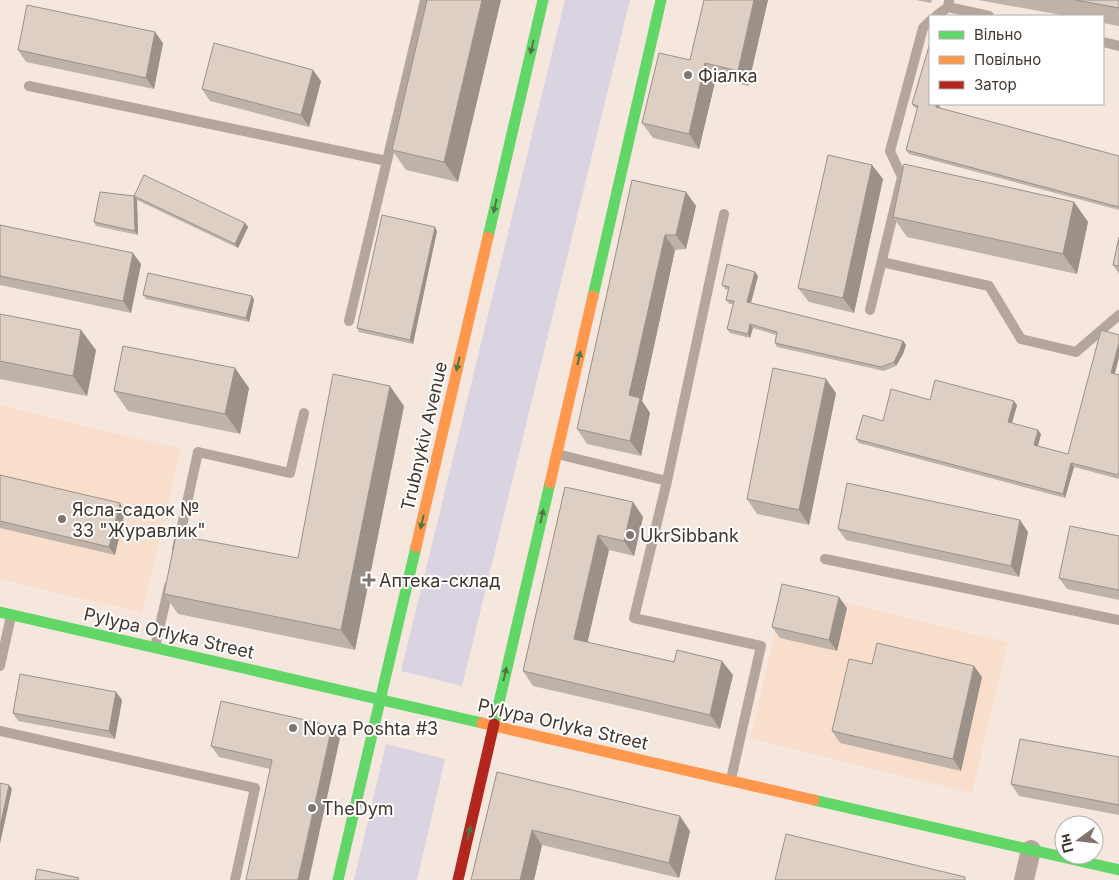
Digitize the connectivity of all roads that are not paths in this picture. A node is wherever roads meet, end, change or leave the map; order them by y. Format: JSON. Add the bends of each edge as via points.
{"nodes":[{"id":1,"x":425,"y":0,"type":"edge"},
{"id":2,"x":543,"y":0,"type":"edge"},
{"id":3,"x":661,"y":0,"type":"edge"},
{"id":4,"x":948,"y":3,"type":"edge"},
{"id":5,"x":937,"y":15,"type":"edge"},
{"id":6,"x":986,"y":15,"type":"edge"},
{"id":7,"x":929,"y":23,"type":"edge"},
{"id":8,"x":1104,"y":42,"type":"edge"},
{"id":9,"x":1119,"y":46,"type":"edge"},
{"id":10,"x":29,"y":86,"type":"dead end"},
{"id":11,"x":387,"y":161,"type":"junction"},
{"id":12,"x":724,"y":214,"type":"dead end"},
{"id":13,"x":882,"y":262,"type":"junction"},
{"id":14,"x":870,"y":310,"type":"dead end"},
{"id":15,"x":1119,"y":315,"type":"edge"},
{"id":16,"x":349,"y":321,"type":"dead end"},
{"id":17,"x":304,"y":413,"type":"dead end"},
{"id":18,"x":556,"y":454,"type":"junction"},
{"id":19,"x":667,"y":481,"type":"junction"},
{"id":20,"x":176,"y":555,"type":"edge"},
{"id":21,"x":825,"y":559,"type":"dead end"},
{"id":22,"x":172,"y":573,"type":"edge"},
{"id":23,"x":6,"y":613,"type":"edge"},
{"id":24,"x":1119,"y":620,"type":"edge"},
{"id":25,"x":155,"y":648,"type":"junction"},
{"id":26,"x":0,"y":666,"type":"edge"},
{"id":27,"x":380,"y":700,"type":"junction"},
{"id":28,"x":493,"y":726,"type":"junction"},
{"id":29,"x":0,"y":731,"type":"edge"},
{"id":30,"x":730,"y":780,"type":"junction"},
{"id":31,"x":1031,"y":850,"type":"junction"},
{"id":32,"x":1119,"y":870,"type":"edge"},
{"id":33,"x":235,"y":880,"type":"edge"},
{"id":34,"x":338,"y":880,"type":"edge"},
{"id":35,"x":458,"y":880,"type":"edge"},
{"id":36,"x":1024,"y":880,"type":"edge"}],
"edges":[{"from":1,"to":11,"type":"lane"},
{"from":2,"to":27,"type":"main road","name":"Trubnykiv Avenue","one_way":true},
{"from":18,"to":3,"type":"main road","one_way":true},
{"from":4,"to":5,"type":"lane"},
{"from":4,"to":6,"type":"lane"},
{"from":7,"to":13,"type":"lane","via":[[923,28],[890,151],[902,177]]},
{"from":8,"to":9,"type":"lane"},
{"from":10,"to":11,"type":"lane"},
{"from":11,"to":16,"type":"lane"},
{"from":12,"to":19,"type":"lane"},
{"from":13,"to":14,"type":"lane"},
{"from":13,"to":15,"type":"lane","via":[[989,286],[1021,339],[1076,352]]},
{"from":17,"to":20,"type":"lane","via":[[290,473],[198,452]]},
{"from":18,"to":19,"type":"lane"},
{"from":28,"to":18,"type":"main road","one_way":true},
{"from":19,"to":30,"type":"lane","via":[[634,618],[761,646]]},
{"from":21,"to":24,"type":"lane"},
{"from":22,"to":25,"type":"lane"},
{"from":23,"to":25,"type":"main road","name":"Pylypa Orlyka Street"},
{"from":23,"to":26,"type":"lane"},
{"from":25,"to":27,"type":"main road","name":"Pylypa Orlyka Street"},
{"from":27,"to":28,"type":"main road","name":"Pylypa Orlyka Street"},
{"from":27,"to":34,"type":"main road","name":"Trubnykiv Avenue"},
{"from":28,"to":30,"type":"main road","name":"Pylypa Orlyka Street"},
{"from":35,"to":28,"type":"main road","one_way":true},
{"from":29,"to":33,"type":"lane","via":[[255,788]]},
{"from":30,"to":31,"type":"main road","name":"Pylypa Orlyka Street"},
{"from":31,"to":32,"type":"main road","name":"Pylypa Orlyka Street"},
{"from":31,"to":36,"type":"street"}]}
